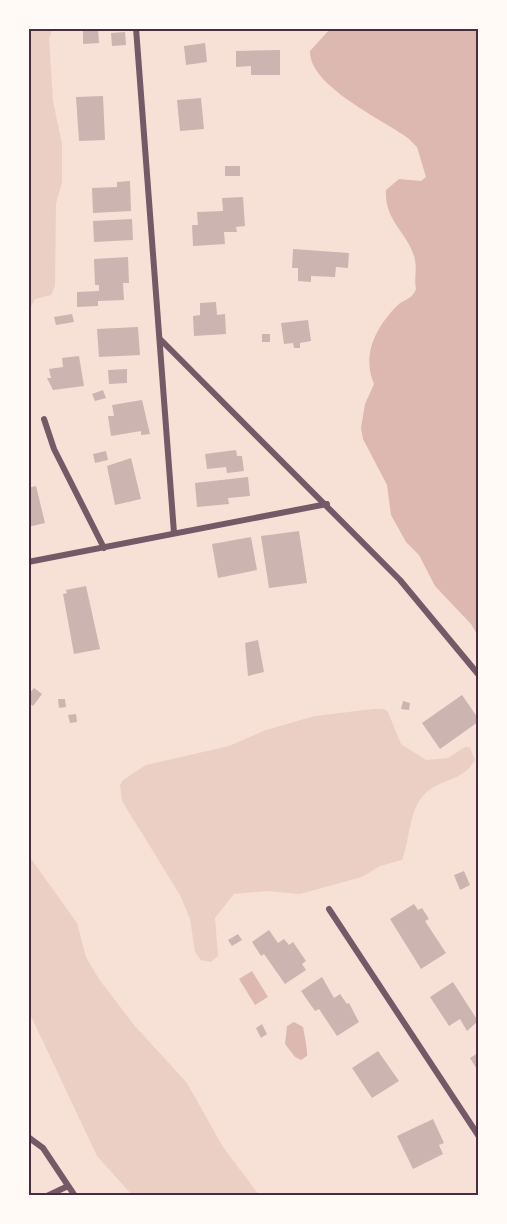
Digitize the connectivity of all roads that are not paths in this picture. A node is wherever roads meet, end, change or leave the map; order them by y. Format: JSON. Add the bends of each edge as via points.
{"nodes":[{"id":1,"x":136,"y":28,"type":"edge"},
{"id":2,"x":160,"y":339,"type":"junction"},
{"id":3,"x":44,"y":419,"type":"dead end"},
{"id":4,"x":327,"y":504,"type":"junction"},
{"id":5,"x":174,"y":533,"type":"junction"},
{"id":6,"x":104,"y":548,"type":"junction"},
{"id":7,"x":28,"y":562,"type":"edge"},
{"id":8,"x":478,"y":674,"type":"edge"},
{"id":9,"x":329,"y":909,"type":"dead end"},
{"id":10,"x":478,"y":1135,"type":"edge"},
{"id":11,"x":28,"y":1137,"type":"edge"},
{"id":12,"x":68,"y":1186,"type":"junction"},
{"id":13,"x":47,"y":1196,"type":"edge"},
{"id":14,"x":75,"y":1196,"type":"edge"}],
"edges":[{"from":1,"to":2,"type":"street"},
{"from":2,"to":4,"type":"street"},
{"from":2,"to":5,"type":"street"},
{"from":3,"to":6,"type":"street","via":[[54,449]]},
{"from":4,"to":5,"type":"street"},
{"from":4,"to":8,"type":"street","via":[[400,580]]},
{"from":5,"to":6,"type":"street"},
{"from":6,"to":7,"type":"street"},
{"from":9,"to":10,"type":"street"},
{"from":11,"to":12,"type":"street","via":[[43,1148]]},
{"from":12,"to":13,"type":"street"},
{"from":12,"to":14,"type":"street"}]}
